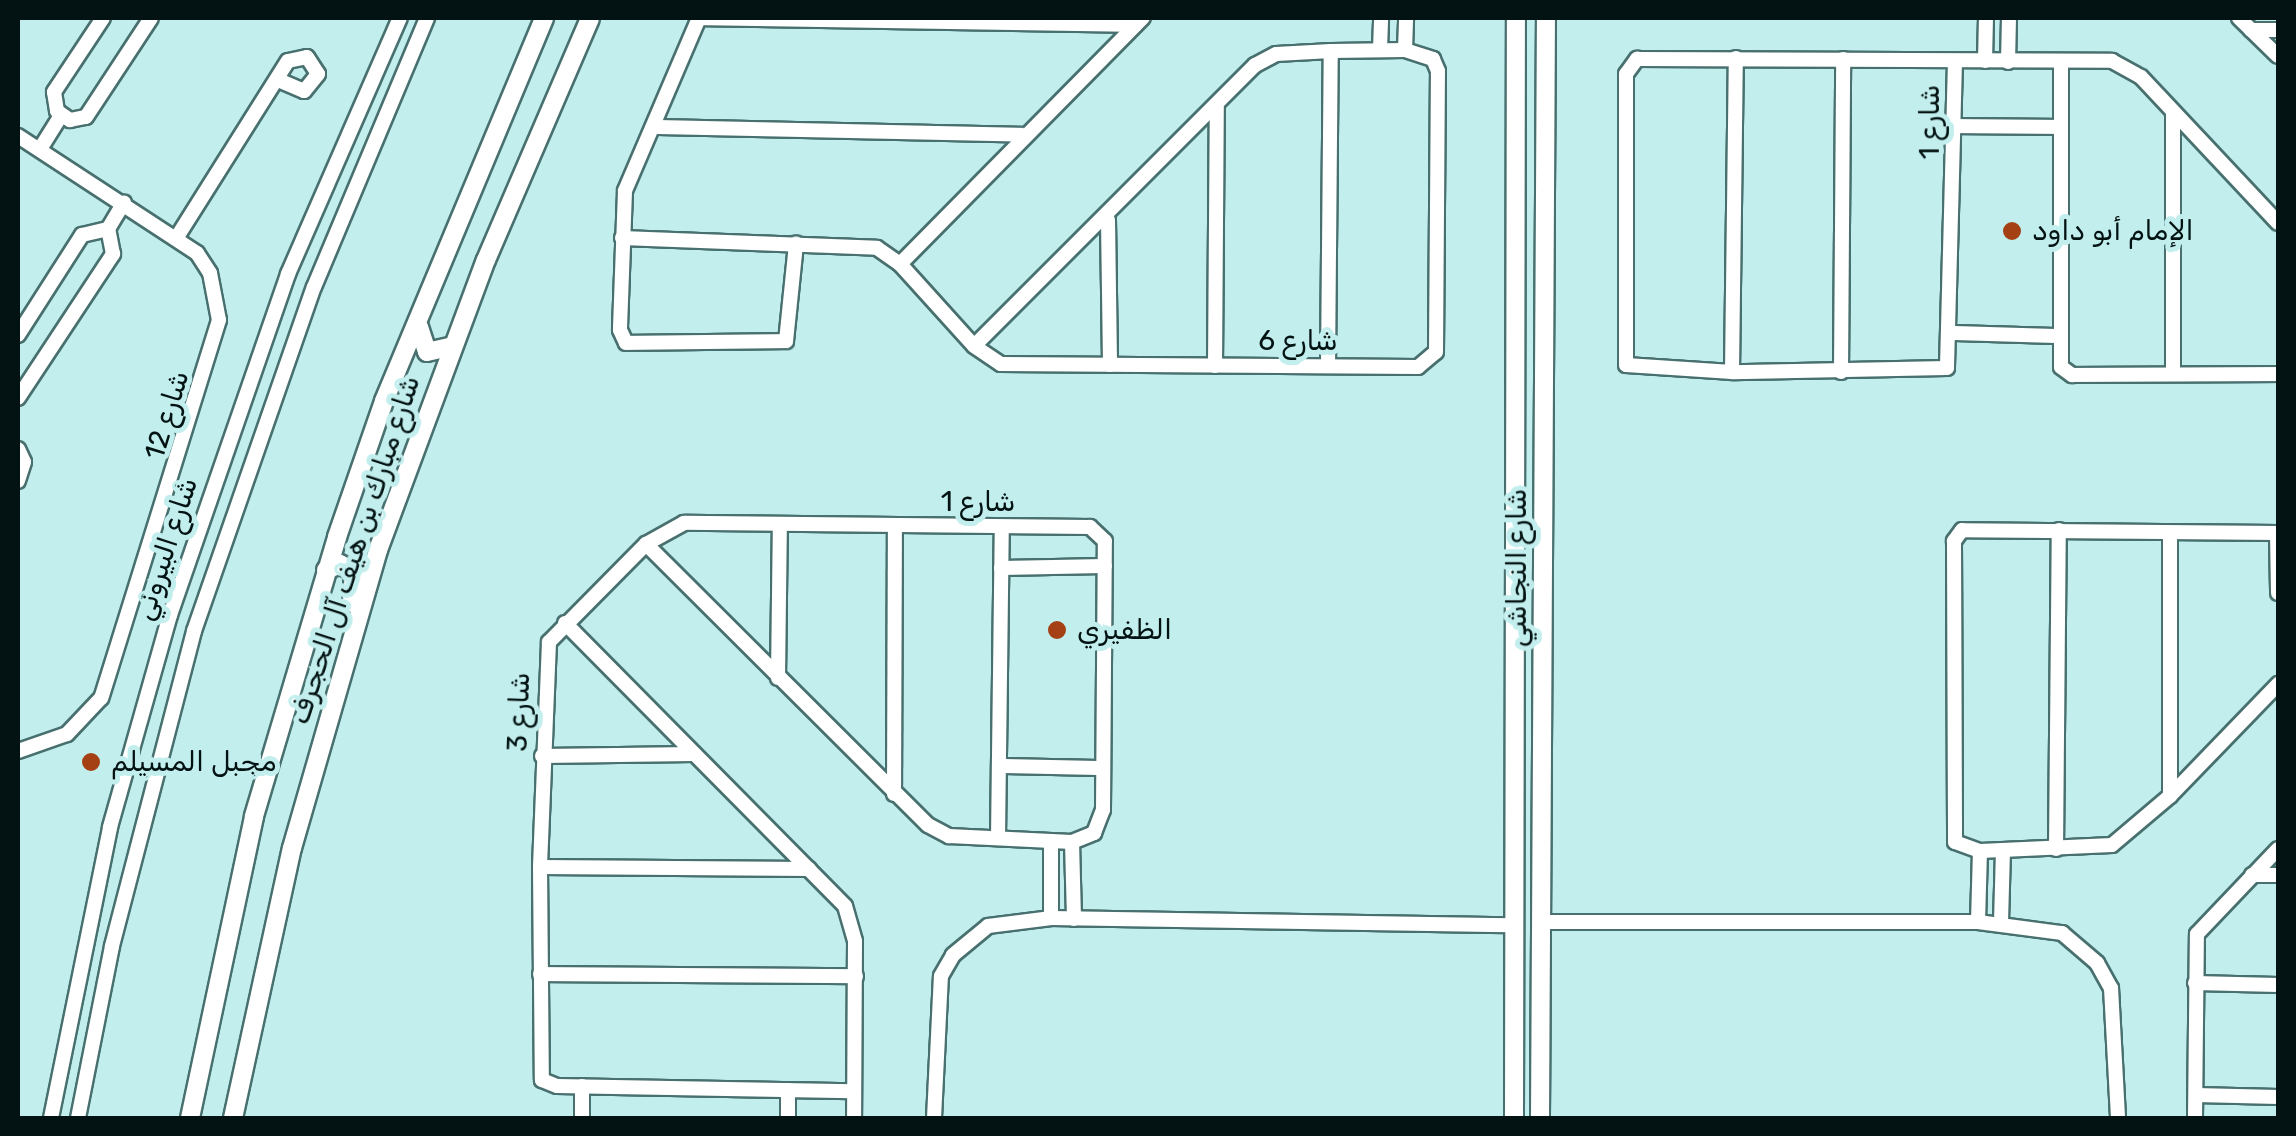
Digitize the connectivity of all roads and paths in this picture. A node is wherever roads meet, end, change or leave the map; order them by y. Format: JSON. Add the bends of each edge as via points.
{"nodes":[{"id":1,"x":102,"y":18,"type":"edge"},
{"id":2,"x":151,"y":18,"type":"edge"},
{"id":3,"x":400,"y":18,"type":"edge"},
{"id":4,"x":427,"y":18,"type":"edge"},
{"id":5,"x":544,"y":18,"type":"edge"},
{"id":6,"x":590,"y":18,"type":"edge"},
{"id":7,"x":699,"y":18,"type":"edge"},
{"id":8,"x":1381,"y":18,"type":"edge"},
{"id":9,"x":1406,"y":18,"type":"edge"},
{"id":10,"x":1516,"y":18,"type":"edge"},
{"id":11,"x":1546,"y":18,"type":"edge"},
{"id":12,"x":1986,"y":18,"type":"edge"},
{"id":13,"x":2009,"y":18,"type":"edge"},
{"id":14,"x":2239,"y":18,"type":"edge"},
{"id":15,"x":1139,"y":21,"type":"edge"},
{"id":16,"x":2251,"y":30,"type":"junction"},
{"id":17,"x":2278,"y":30,"type":"edge"},
{"id":18,"x":1380,"y":50,"type":"junction"},
{"id":19,"x":1405,"y":50,"type":"junction"},
{"id":20,"x":1331,"y":52,"type":"junction"},
{"id":21,"x":2278,"y":56,"type":"edge"},
{"id":22,"x":1736,"y":58,"type":"junction"},
{"id":23,"x":1844,"y":59,"type":"junction"},
{"id":24,"x":1955,"y":61,"type":"junction"},
{"id":25,"x":1985,"y":61,"type":"junction"},
{"id":26,"x":2008,"y":62,"type":"junction"},
{"id":27,"x":2061,"y":62,"type":"junction"},
{"id":28,"x":278,"y":80,"type":"dead end"},
{"id":29,"x":1217,"y":107,"type":"junction"},
{"id":30,"x":2173,"y":115,"type":"junction"},
{"id":31,"x":61,"y":116,"type":"junction"},
{"id":32,"x":1955,"y":126,"type":"junction"},
{"id":33,"x":653,"y":127,"type":"junction"},
{"id":34,"x":2060,"y":127,"type":"junction"},
{"id":35,"x":1022,"y":135,"type":"junction"},
{"id":36,"x":18,"y":136,"type":"edge"},
{"id":37,"x":40,"y":149,"type":"junction"},
{"id":38,"x":338,"y":160,"type":"junction"},
{"id":39,"x":362,"y":173,"type":"junction"},
{"id":40,"x":323,"y":197,"type":"junction"},
{"id":41,"x":124,"y":202,"type":"junction"},
{"id":42,"x":346,"y":210,"type":"junction"},
{"id":43,"x":1108,"y":220,"type":"junction"},
{"id":44,"x":2278,"y":223,"type":"edge"},
{"id":45,"x":108,"y":230,"type":"junction"},
{"id":46,"x":178,"y":237,"type":"junction"},
{"id":47,"x":622,"y":238,"type":"junction"},
{"id":48,"x":796,"y":244,"type":"junction"},
{"id":49,"x":900,"y":264,"type":"junction"},
{"id":50,"x":420,"y":316,"type":"junction"},
{"id":51,"x":1953,"y":333,"type":"junction"},
{"id":52,"x":18,"y":335,"type":"edge"},
{"id":53,"x":2056,"y":336,"type":"junction"},
{"id":54,"x":452,"y":346,"type":"junction"},
{"id":55,"x":974,"y":346,"type":"junction"},
{"id":56,"x":1110,"y":365,"type":"junction"},
{"id":57,"x":1215,"y":366,"type":"junction"},
{"id":58,"x":1328,"y":366,"type":"junction"},
{"id":59,"x":1732,"y":372,"type":"junction"},
{"id":60,"x":1841,"y":372,"type":"junction"},
{"id":61,"x":2173,"y":372,"type":"junction"},
{"id":62,"x":2278,"y":374,"type":"edge"},
{"id":63,"x":18,"y":398,"type":"edge"},
{"id":64,"x":18,"y":450,"type":"edge"},
{"id":65,"x":18,"y":480,"type":"edge"},
{"id":66,"x":780,"y":524,"type":"junction"},
{"id":67,"x":895,"y":526,"type":"junction"},
{"id":68,"x":1002,"y":526,"type":"junction"},
{"id":69,"x":2059,"y":530,"type":"junction"},
{"id":70,"x":2170,"y":533,"type":"junction"},
{"id":71,"x":2278,"y":533,"type":"edge"},
{"id":72,"x":646,"y":544,"type":"junction"},
{"id":73,"x":1104,"y":566,"type":"junction"},
{"id":74,"x":1002,"y":568,"type":"junction"},
{"id":75,"x":326,"y":570,"type":"junction"},
{"id":76,"x":2278,"y":593,"type":"edge"},
{"id":77,"x":565,"y":623,"type":"junction"},
{"id":78,"x":778,"y":678,"type":"junction"},
{"id":79,"x":2278,"y":684,"type":"edge"},
{"id":80,"x":1515,"y":685,"type":"junction"},
{"id":81,"x":1544,"y":688,"type":"junction"},
{"id":82,"x":333,"y":696,"type":"junction"},
{"id":83,"x":1515,"y":729,"type":"junction"},
{"id":84,"x":1544,"y":731,"type":"junction"},
{"id":85,"x":18,"y":751,"type":"edge"},
{"id":86,"x":694,"y":754,"type":"junction"},
{"id":87,"x":542,"y":756,"type":"junction"},
{"id":88,"x":999,"y":766,"type":"junction"},
{"id":89,"x":1103,"y":768,"type":"junction"},
{"id":90,"x":894,"y":794,"type":"junction"},
{"id":91,"x":2170,"y":796,"type":"junction"},
{"id":92,"x":998,"y":838,"type":"junction"},
{"id":93,"x":1051,"y":841,"type":"junction"},
{"id":94,"x":1072,"y":842,"type":"junction"},
{"id":95,"x":2278,"y":849,"type":"edge"},
{"id":96,"x":1980,"y":850,"type":"junction"},
{"id":97,"x":2002,"y":850,"type":"junction"},
{"id":98,"x":2056,"y":850,"type":"junction"},
{"id":99,"x":540,"y":867,"type":"junction"},
{"id":100,"x":809,"y":870,"type":"junction"},
{"id":101,"x":2252,"y":875,"type":"junction"},
{"id":102,"x":2278,"y":875,"type":"edge"},
{"id":103,"x":1050,"y":918,"type":"junction"},
{"id":104,"x":1074,"y":919,"type":"junction"},
{"id":105,"x":1543,"y":922,"type":"junction"},
{"id":106,"x":1978,"y":922,"type":"junction"},
{"id":107,"x":2001,"y":922,"type":"junction"},
{"id":108,"x":1516,"y":925,"type":"junction"},
{"id":109,"x":540,"y":974,"type":"junction"},
{"id":110,"x":856,"y":976,"type":"junction"},
{"id":111,"x":2195,"y":984,"type":"junction"},
{"id":112,"x":2278,"y":984,"type":"edge"},
{"id":113,"x":1514,"y":1082,"type":"junction"},
{"id":114,"x":1540,"y":1085,"type":"junction"},
{"id":115,"x":582,"y":1086,"type":"junction"},
{"id":116,"x":788,"y":1090,"type":"junction"},
{"id":117,"x":853,"y":1091,"type":"junction"},
{"id":118,"x":2196,"y":1095,"type":"junction"},
{"id":119,"x":2278,"y":1097,"type":"edge"},
{"id":120,"x":51,"y":1118,"type":"edge"},
{"id":121,"x":78,"y":1118,"type":"edge"},
{"id":122,"x":190,"y":1118,"type":"edge"},
{"id":123,"x":233,"y":1118,"type":"edge"},
{"id":124,"x":582,"y":1118,"type":"edge"},
{"id":125,"x":788,"y":1118,"type":"edge"},
{"id":126,"x":854,"y":1118,"type":"edge"},
{"id":127,"x":934,"y":1118,"type":"edge"},
{"id":128,"x":1514,"y":1118,"type":"edge"},
{"id":129,"x":1540,"y":1118,"type":"edge"},
{"id":130,"x":2118,"y":1118,"type":"edge"},
{"id":131,"x":2195,"y":1118,"type":"edge"}],
"edges":[{"from":1,"to":31,"type":"street","via":[[54,92]]},
{"from":2,"to":31,"type":"street","via":[[86,117]]},
{"from":3,"to":38,"type":"street","name":"شارع البيروني"},
{"from":4,"to":39,"type":"street","name":"شارع البيروني"},
{"from":5,"to":50,"type":"main road","name":"شارع مبارك بن هيف آل الحجرف"},
{"from":6,"to":54,"type":"main road","name":"شارع مبارك بن هيف آل الحجرف"},
{"from":7,"to":15,"type":"street"},
{"from":7,"to":33,"type":"street"},
{"from":8,"to":18,"type":"street"},
{"from":9,"to":19,"type":"street"},
{"from":10,"to":80,"type":"main road","name":"شارع النجاشي"},
{"from":11,"to":81,"type":"main road","name":"شارع النجاشي"},
{"from":12,"to":25,"type":"street"},
{"from":13,"to":26,"type":"street"},
{"from":14,"to":16,"type":"street"},
{"from":15,"to":35,"type":"street"},
{"from":16,"to":17,"type":"street"},
{"from":16,"to":21,"type":"street"},
{"from":18,"to":19,"type":"street"},
{"from":18,"to":20,"type":"street"},
{"from":19,"to":58,"type":"street","name":"شارع 6","via":[[1433,58],[1438,71],[1436,352],[1418,367]]},
{"from":20,"to":29,"type":"street","via":[[1276,54],[1255,66]]},
{"from":20,"to":58,"type":"street"},
{"from":22,"to":23,"type":"street","name":"شارع 1"},
{"from":22,"to":59,"type":"street"},
{"from":22,"to":59,"type":"street","name":"شارع 1","via":[[1637,59],[1626,74],[1626,365]]},
{"from":23,"to":24,"type":"street","name":"شارع 1"},
{"from":23,"to":60,"type":"street"},
{"from":24,"to":25,"type":"street"},
{"from":24,"to":32,"type":"street","name":"شارع 1"},
{"from":25,"to":26,"type":"street"},
{"from":26,"to":27,"type":"street"},
{"from":27,"to":30,"type":"street","via":[[2127,66]]},
{"from":27,"to":34,"type":"street"},
{"from":28,"to":46,"type":"street"},
{"from":29,"to":43,"type":"street"},
{"from":29,"to":57,"type":"street"},
{"from":30,"to":44,"type":"street"},
{"from":30,"to":61,"type":"street"},
{"from":31,"to":37,"type":"street"},
{"from":32,"to":34,"type":"street"},
{"from":32,"to":51,"type":"street","name":"شارع 1"},
{"from":33,"to":35,"type":"street"},
{"from":33,"to":47,"type":"street","via":[[631,171]]},
{"from":34,"to":53,"type":"street"},
{"from":35,"to":49,"type":"street"},
{"from":36,"to":37,"type":"street","name":"شارع 12"},
{"from":37,"to":41,"type":"street","name":"شارع 12"},
{"from":38,"to":39,"type":"street","via":[[348,175]]},
{"from":38,"to":40,"type":"street","name":"شارع البيروني"},
{"from":39,"to":42,"type":"street","name":"شارع البيروني"},
{"from":40,"to":42,"type":"street","via":[[342,197]]},
{"from":40,"to":120,"type":"street","name":"شارع البيروني","via":[[288,274],[170,616],[110,827]]},
{"from":41,"to":45,"type":"street"},
{"from":41,"to":46,"type":"street","name":"شارع 12"},
{"from":42,"to":121,"type":"street","name":"شارع البيروني","via":[[194,631],[116,927]]},
{"from":43,"to":55,"type":"street"},
{"from":43,"to":56,"type":"street"},
{"from":45,"to":52,"type":"street","via":[[82,235]]},
{"from":45,"to":63,"type":"street","via":[[114,254]]},
{"from":46,"to":85,"type":"street","name":"شارع 12","via":[[197,254],[217,296],[214,348],[101,698],[67,734]]},
{"from":47,"to":48,"type":"street"},
{"from":47,"to":48,"type":"street","via":[[620,330],[626,343],[638,347],[786,341]]},
{"from":48,"to":49,"type":"street","via":[[877,248]]},
{"from":49,"to":55,"type":"street","name":"شارع 6"},
{"from":50,"to":54,"type":"main road","via":[[418,338],[427,352]]},
{"from":50,"to":75,"type":"main road","name":"شارع مبارك بن هيف آل الحجرف"},
{"from":51,"to":53,"type":"street"},
{"from":51,"to":60,"type":"street","name":"شارع 1","via":[[1950,363],[1940,372]]},
{"from":53,"to":61,"type":"street","via":[[2061,367],[2072,375]]},
{"from":54,"to":82,"type":"main road","name":"شارع مبارك بن هيف آل الحجرف"},
{"from":55,"to":56,"type":"street","name":"شارع 6","via":[[1001,364]]},
{"from":56,"to":57,"type":"street","name":"شارع 6"},
{"from":57,"to":58,"type":"street","name":"شارع 6"},
{"from":59,"to":60,"type":"street","name":"شارع 1"},
{"from":61,"to":62,"type":"street"},
{"from":64,"to":65,"type":"street","via":[[24,462]]},
{"from":66,"to":67,"type":"street","name":"شارع 1"},
{"from":66,"to":72,"type":"street","name":"شارع 1","via":[[684,523]]},
{"from":66,"to":78,"type":"street"},
{"from":67,"to":68,"type":"street","name":"شارع 1"},
{"from":67,"to":90,"type":"street"},
{"from":68,"to":73,"type":"street","name":"شارع 1","via":[[1090,527],[1105,541]]},
{"from":68,"to":74,"type":"street"},
{"from":69,"to":70,"type":"street"},
{"from":69,"to":96,"type":"street","via":[[1970,527],[1954,541],[1950,832],[1955,842]]},
{"from":69,"to":98,"type":"street"},
{"from":70,"to":71,"type":"street"},
{"from":70,"to":91,"type":"street"},
{"from":71,"to":76,"type":"street"},
{"from":72,"to":77,"type":"street","name":"شارع 1"},
{"from":72,"to":78,"type":"street"},
{"from":73,"to":74,"type":"street"},
{"from":73,"to":89,"type":"street","name":"شارع 1"},
{"from":74,"to":88,"type":"street"},
{"from":75,"to":82,"type":"main road","via":[[344,564],[356,576]]},
{"from":75,"to":122,"type":"main road","name":"شارع مبارك بن هيف آل الحجرف","via":[[254,816]]},
{"from":77,"to":86,"type":"street"},
{"from":77,"to":87,"type":"street","name":"شارع 3","via":[[546,652]]},
{"from":78,"to":90,"type":"street"},
{"from":79,"to":91,"type":"street"},
{"from":80,"to":81,"type":"main road","via":[[1526,693]]},
{"from":80,"to":83,"type":"main road","name":"شارع النجاشي"},
{"from":81,"to":84,"type":"main road","name":"شارع النجاشي"},
{"from":82,"to":123,"type":"main road","name":"شارع مبارك بن هيف آل الحجرف"},
{"from":83,"to":84,"type":"main road","via":[[1530,721]]},
{"from":83,"to":108,"type":"main road","name":"شارع النجاشي"},
{"from":84,"to":105,"type":"main road","name":"شارع النجاشي"},
{"from":86,"to":87,"type":"street"},
{"from":86,"to":100,"type":"street"},
{"from":87,"to":99,"type":"street","name":"شارع 3"},
{"from":88,"to":89,"type":"street"},
{"from":88,"to":92,"type":"street"},
{"from":89,"to":94,"type":"street","name":"شارع 1","via":[[1101,823]]},
{"from":90,"to":92,"type":"street","via":[[939,832]]},
{"from":91,"to":98,"type":"street","via":[[2112,845]]},
{"from":92,"to":93,"type":"street"},
{"from":93,"to":94,"type":"street"},
{"from":93,"to":103,"type":"street"},
{"from":94,"to":104,"type":"street"},
{"from":95,"to":101,"type":"street"},
{"from":96,"to":97,"type":"street"},
{"from":96,"to":106,"type":"street"},
{"from":97,"to":98,"type":"street"},
{"from":97,"to":107,"type":"street"},
{"from":99,"to":100,"type":"street"},
{"from":99,"to":109,"type":"street","name":"شارع 3"},
{"from":100,"to":110,"type":"street","via":[[849,915]]},
{"from":101,"to":102,"type":"street"},
{"from":101,"to":111,"type":"street","via":[[2197,934]]},
{"from":103,"to":104,"type":"street"},
{"from":103,"to":127,"type":"street","via":[[988,926],[953,954],[941,976]]},
{"from":104,"to":108,"type":"street"},
{"from":105,"to":106,"type":"street"},
{"from":105,"to":114,"type":"main road","name":"شارع النجاشي"},
{"from":106,"to":107,"type":"street"},
{"from":107,"to":130,"type":"street","via":[[2062,932],[2098,964],[2117,1012]]},
{"from":108,"to":113,"type":"main road","name":"شارع النجاشي"},
{"from":109,"to":110,"type":"street"},
{"from":109,"to":115,"type":"street","name":"شارع 3","via":[[537,1071],[546,1084]]},
{"from":110,"to":117,"type":"street"},
{"from":111,"to":112,"type":"street"},
{"from":111,"to":118,"type":"street"},
{"from":113,"to":114,"type":"main road","via":[[1529,1090]]},
{"from":113,"to":128,"type":"main road","name":"شارع النجاشي"},
{"from":114,"to":129,"type":"main road","name":"شارع النجاشي"},
{"from":115,"to":116,"type":"street","name":"شارع 3"},
{"from":115,"to":124,"type":"street"},
{"from":116,"to":117,"type":"street","name":"شارع 3"},
{"from":116,"to":125,"type":"street"},
{"from":117,"to":126,"type":"street"},
{"from":118,"to":119,"type":"street"},
{"from":118,"to":131,"type":"street"}]}
